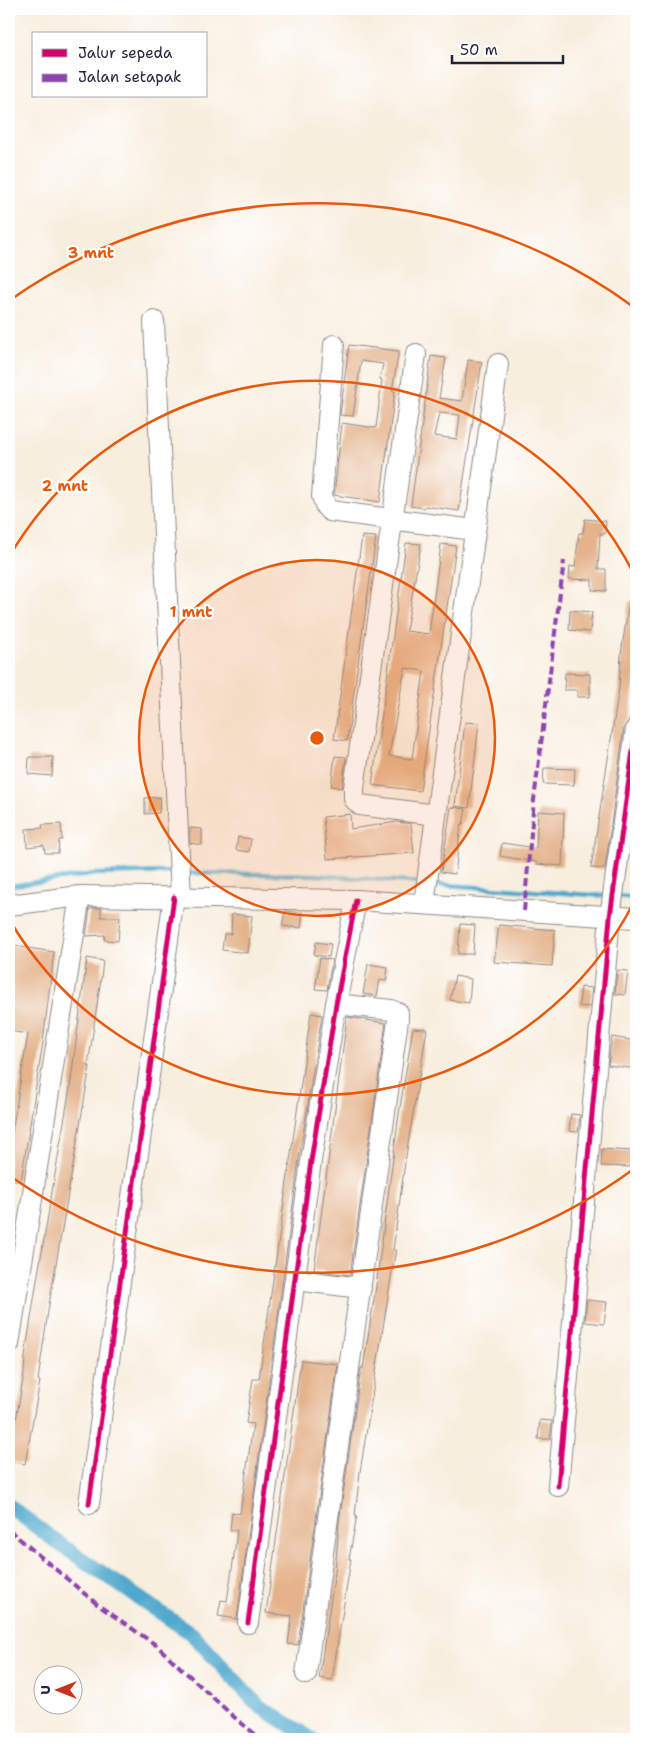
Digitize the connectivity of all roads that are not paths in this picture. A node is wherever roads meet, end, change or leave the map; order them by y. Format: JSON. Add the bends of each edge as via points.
{"nodes":[{"id":1,"x":154,"y":321,"type":"dead end"},
{"id":2,"x":334,"y":345,"type":"dead end"},
{"id":3,"x":416,"y":354,"type":"dead end"},
{"id":4,"x":498,"y":364,"type":"dead end"},
{"id":5,"x":394,"y":520,"type":"junction"},
{"id":6,"x":474,"y":530,"type":"junction"},
{"id":7,"x":636,"y":729,"type":"edge"},
{"id":8,"x":436,"y":815,"type":"junction"},
{"id":9,"x":426,"y":892,"type":"junction"},
{"id":10,"x":80,"y":896,"type":"junction"},
{"id":11,"x":178,"y":897,"type":"junction"},
{"id":12,"x":356,"y":900,"type":"junction"},
{"id":13,"x":9,"y":905,"type":"edge"},
{"id":14,"x":611,"y":913,"type":"junction"},
{"id":15,"x":636,"y":918,"type":"edge"},
{"id":16,"x":336,"y":1004,"type":"junction"},
{"id":17,"x":296,"y":1280,"type":"junction"},
{"id":18,"x":360,"y":1288,"type":"junction"},
{"id":19,"x":9,"y":1344,"type":"edge"},
{"id":20,"x":558,"y":1486,"type":"dead end"},
{"id":21,"x":89,"y":1504,"type":"dead end"},
{"id":22,"x":248,"y":1623,"type":"dead end"},
{"id":23,"x":306,"y":1674,"type":"dead end"}],
"edges":[{"from":1,"to":11,"type":"street"},
{"from":2,"to":5,"type":"street","via":[[322,496],[330,511]]},
{"from":3,"to":5,"type":"street"},
{"from":4,"to":6,"type":"street"},
{"from":5,"to":6,"type":"street"},
{"from":5,"to":8,"type":"street","via":[[354,799],[360,805]]},
{"from":6,"to":8,"type":"street"},
{"from":7,"to":14,"type":"street"},
{"from":8,"to":9,"type":"street"},
{"from":9,"to":12,"type":"street"},
{"from":9,"to":14,"type":"street"},
{"from":10,"to":11,"type":"street"},
{"from":10,"to":13,"type":"street"},
{"from":10,"to":19,"type":"street"},
{"from":11,"to":12,"type":"street"},
{"from":11,"to":21,"type":"street"},
{"from":12,"to":16,"type":"street"},
{"from":14,"to":15,"type":"street"},
{"from":14,"to":20,"type":"street"},
{"from":16,"to":17,"type":"street"},
{"from":16,"to":18,"type":"street","via":[[398,1013]]},
{"from":17,"to":18,"type":"street"},
{"from":17,"to":22,"type":"street"},
{"from":18,"to":23,"type":"street"}]}
